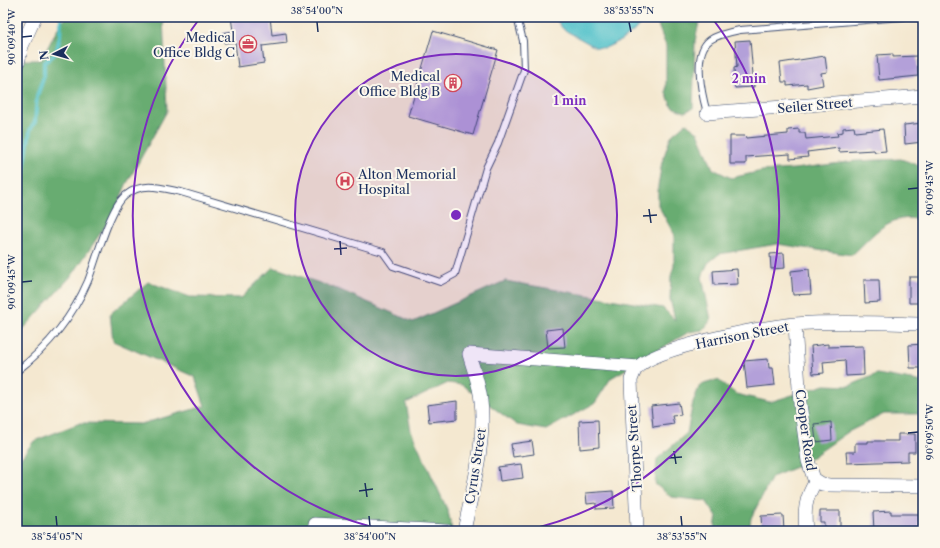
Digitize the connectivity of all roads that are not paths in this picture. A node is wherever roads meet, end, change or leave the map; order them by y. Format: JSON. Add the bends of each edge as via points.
{"nodes":[{"id":1,"x":35,"y":17,"type":"edge"},
{"id":2,"x":517,"y":17,"type":"edge"},
{"id":3,"x":903,"y":17,"type":"edge"},
{"id":4,"x":17,"y":67,"type":"edge"},
{"id":5,"x":923,"y":96,"type":"edge"},
{"id":6,"x":707,"y":113,"type":"joint"},
{"id":7,"x":795,"y":324,"type":"junction"},
{"id":8,"x":923,"y":324,"type":"edge"},
{"id":9,"x":639,"y":367,"type":"junction"},
{"id":10,"x":17,"y":372,"type":"edge"},
{"id":11,"x":816,"y":481,"type":"junction"},
{"id":12,"x":923,"y":486,"type":"edge"},
{"id":13,"x":315,"y":524,"type":"dead end"},
{"id":14,"x":447,"y":531,"type":"edge"},
{"id":15,"x":464,"y":531,"type":"edge"},
{"id":16,"x":637,"y":531,"type":"edge"},
{"id":17,"x":806,"y":531,"type":"edge"}],
"edges":[{"from":1,"to":4,"type":"street","via":[[22,46]]},
{"from":2,"to":10,"type":"lane","via":[[523,41],[524,70],[498,143],[486,168],[455,274],[440,282],[394,266],[383,252],[181,192],[150,186],[138,188],[125,195],[117,206],[88,281],[72,314],[51,340]]},
{"from":3,"to":6,"type":"lane","via":[[740,30],[717,36],[704,46],[701,55],[701,84]]},
{"from":5,"to":6,"type":"street","name":"Seiler Street"},
{"from":7,"to":8,"type":"street","name":"Harrison Street"},
{"from":7,"to":9,"type":"street","name":"Harrison Street","via":[[765,328],[683,347],[650,359]]},
{"from":7,"to":11,"type":"street","name":"Cooper Road","via":[[800,404],[808,461]]},
{"from":9,"to":15,"type":"street","name":"Cyrus Street","via":[[469,354],[481,400],[479,447]]},
{"from":9,"to":16,"type":"street","name":"Thorpe Street","via":[[631,380]]},
{"from":11,"to":12,"type":"street","via":[[829,485]]},
{"from":11,"to":17,"type":"street","name":"Cooper Road","via":[[805,503]]},
{"from":13,"to":14,"type":"street"}]}
